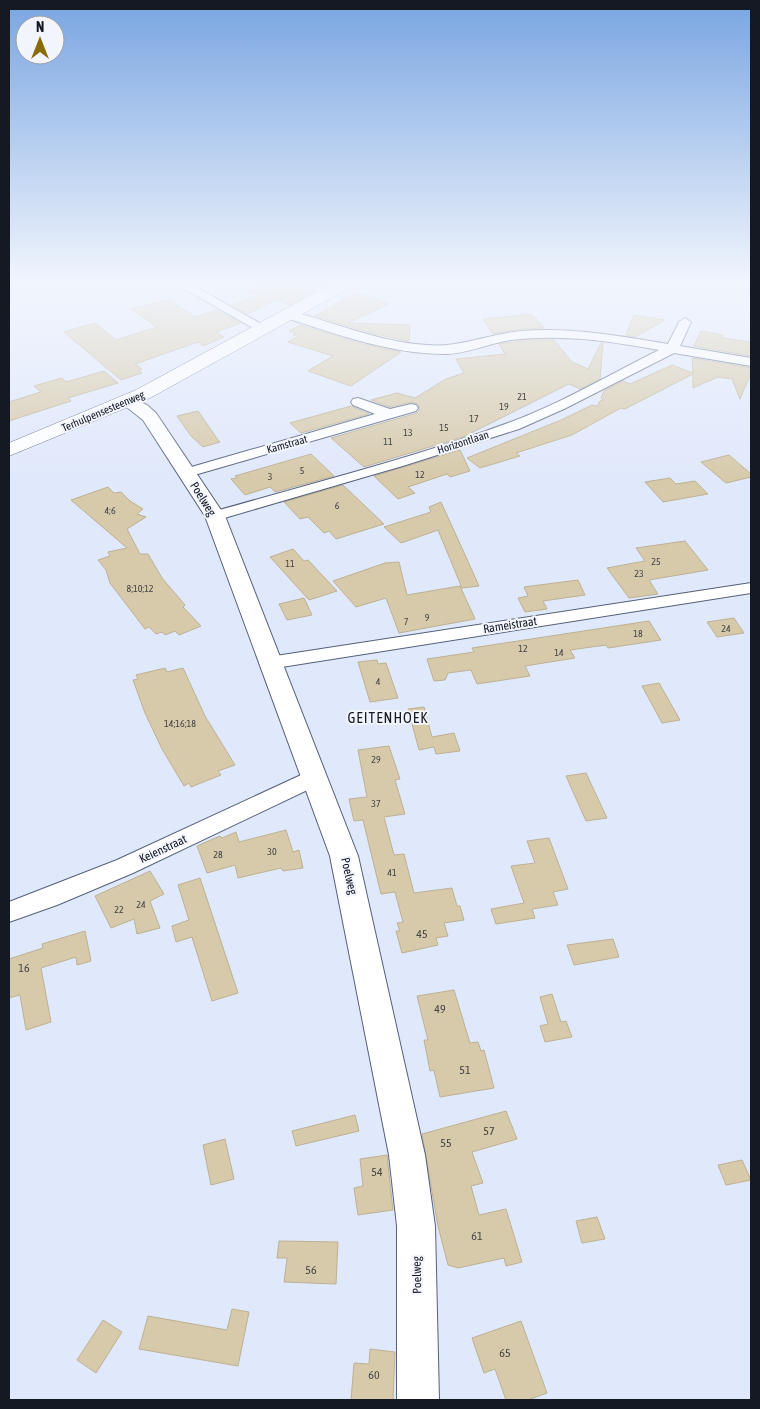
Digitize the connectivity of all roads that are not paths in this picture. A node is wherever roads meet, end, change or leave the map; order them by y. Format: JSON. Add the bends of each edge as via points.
{"nodes":[{"id":1,"x":232,"y":346,"type":"edge"},
{"id":2,"x":402,"y":346,"type":"edge"},
{"id":3,"x":474,"y":346,"type":"edge"},
{"id":4,"x":659,"y":346,"type":"edge"},
{"id":5,"x":673,"y":348,"type":"junction"},
{"id":6,"x":751,"y":362,"type":"edge"},
{"id":7,"x":128,"y":401,"type":"junction"},
{"id":8,"x":358,"y":402,"type":"dead end"},
{"id":9,"x":411,"y":408,"type":"dead end"},
{"id":10,"x":389,"y":414,"type":"junction"},
{"id":11,"x":9,"y":450,"type":"edge"},
{"id":12,"x":186,"y":473,"type":"junction"},
{"id":13,"x":215,"y":516,"type":"junction"},
{"id":14,"x":751,"y":588,"type":"edge"},
{"id":15,"x":269,"y":663,"type":"junction"},
{"id":16,"x":314,"y":777,"type":"junction"},
{"id":17,"x":9,"y":912,"type":"edge"},
{"id":18,"x":418,"y":1400,"type":"edge"}],
"edges":[{"from":1,"to":7,"type":"main road","name":"Terhulpensesteenweg"},
{"from":2,"to":3,"type":"street","via":[[439,350]]},
{"from":4,"to":5,"type":"street"},
{"from":5,"to":6,"type":"street"},
{"from":5,"to":13,"type":"street","name":"Horizontlaan","via":[[514,426]]},
{"from":7,"to":11,"type":"main road","name":"Terhulpensesteenweg"},
{"from":7,"to":12,"type":"street","name":"Poelweg","via":[[150,417]]},
{"from":8,"to":10,"type":"street"},
{"from":9,"to":10,"type":"street","name":"Kamstraat"},
{"from":10,"to":12,"type":"street","name":"Kamstraat"},
{"from":12,"to":13,"type":"street","name":"Poelweg"},
{"from":13,"to":15,"type":"street","name":"Poelweg"},
{"from":14,"to":15,"type":"street","name":"Rameistraat"},
{"from":15,"to":16,"type":"street","name":"Poelweg"},
{"from":16,"to":17,"type":"street","name":"Keienstraat","via":[[135,863],[60,895]]},
{"from":16,"to":18,"type":"street","name":"Poelweg","via":[[344,856],[407,1155],[416,1226]]}]}
